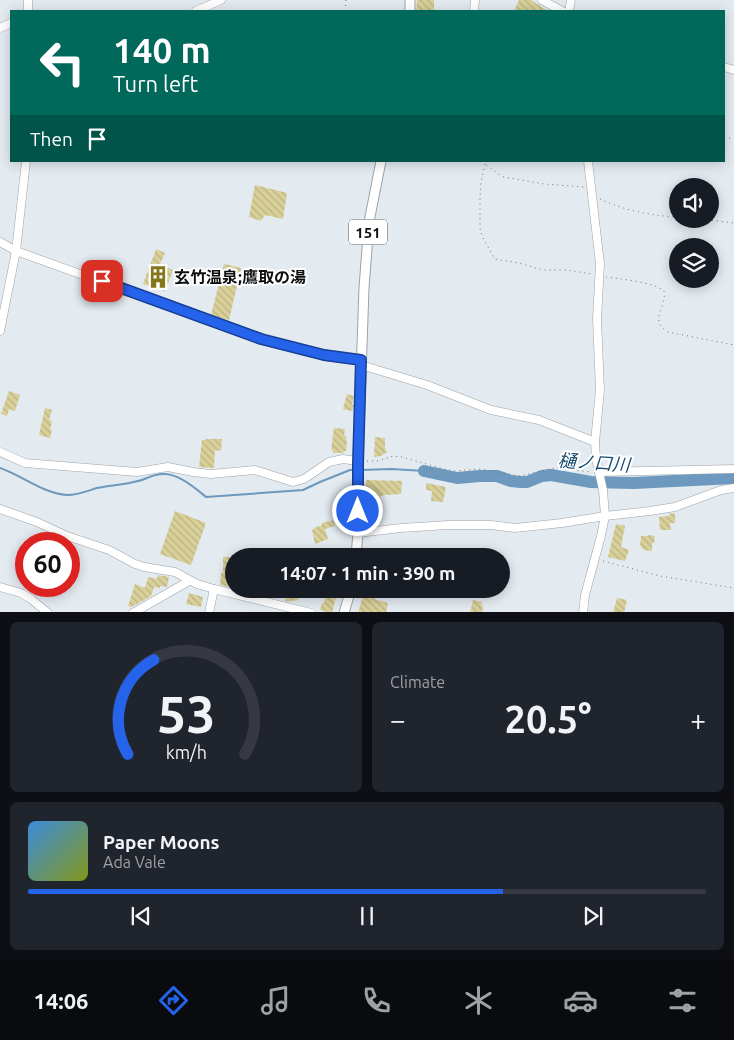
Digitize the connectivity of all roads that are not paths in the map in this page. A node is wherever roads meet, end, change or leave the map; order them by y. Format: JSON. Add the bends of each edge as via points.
{"nodes":[{"id":1,"x":221,"y":0,"type":"edge"},
{"id":2,"x":542,"y":0,"type":"edge"},
{"id":3,"x":212,"y":2,"type":"edge"},
{"id":4,"x":198,"y":10,"type":"edge"},
{"id":5,"x":560,"y":10,"type":"edge"},
{"id":6,"x":26,"y":162,"type":"edge"},
{"id":7,"x":381,"y":162,"type":"edge"},
{"id":8,"x":588,"y":162,"type":"edge"},
{"id":9,"x":0,"y":242,"type":"edge"},
{"id":10,"x":16,"y":251,"type":"junction"},
{"id":11,"x":0,"y":331,"type":"edge"},
{"id":12,"x":361,"y":363,"type":"junction"},
{"id":13,"x":595,"y":442,"type":"junction"},
{"id":14,"x":0,"y":452,"type":"edge"},
{"id":15,"x":358,"y":462,"type":"junction"},
{"id":16,"x":734,"y":469,"type":"edge"},
{"id":17,"x":600,"y":474,"type":"junction"},
{"id":18,"x":734,"y":488,"type":"edge"},
{"id":19,"x":0,"y":509,"type":"edge"},
{"id":20,"x":605,"y":516,"type":"junction"},
{"id":21,"x":358,"y":532,"type":"junction"},
{"id":22,"x":357,"y":548,"type":"edge"},
{"id":23,"x":189,"y":580,"type":"junction"},
{"id":24,"x":0,"y":587,"type":"edge"},
{"id":25,"x":214,"y":589,"type":"junction"},
{"id":26,"x":348,"y":598,"type":"edge"},
{"id":27,"x":48,"y":612,"type":"edge"},
{"id":28,"x":133,"y":612,"type":"edge"},
{"id":29,"x":209,"y":612,"type":"edge"},
{"id":30,"x":312,"y":612,"type":"edge"},
{"id":31,"x":344,"y":612,"type":"edge"},
{"id":32,"x":582,"y":612,"type":"edge"}],
"edges":[{"from":1,"to":3,"type":"street"},
{"from":2,"to":5,"type":"street"},
{"from":3,"to":4,"type":"street"},
{"from":6,"to":10,"type":"street"},
{"from":7,"to":12,"type":"main road","number":"151","via":[[366,257]]},
{"from":8,"to":13,"type":"street","via":[[600,275],[597,319],[600,390]]},
{"from":9,"to":10,"type":"street"},
{"from":10,"to":11,"type":"street"},
{"from":10,"to":12,"type":"street","via":[[261,339]]},
{"from":12,"to":13,"type":"street","via":[[491,410],[539,420]]},
{"from":12,"to":15,"type":"main road","number":"151"},
{"from":13,"to":17,"type":"street"},
{"from":14,"to":15,"type":"street","via":[[25,463],[137,472],[168,467],[211,474],[255,470],[293,482],[304,479],[329,462]]},
{"from":15,"to":21,"type":"main road","number":"151"},
{"from":16,"to":17,"type":"street"},
{"from":17,"to":20,"type":"street"},
{"from":18,"to":20,"type":"street","via":[[674,507]]},
{"from":19,"to":23,"type":"street","via":[[109,550],[135,564],[175,572]]},
{"from":20,"to":21,"type":"street","via":[[515,528],[448,525]]},
{"from":20,"to":32,"type":"street"},
{"from":21,"to":22,"type":"main road","number":"151"},
{"from":23,"to":25,"type":"street"},
{"from":23,"to":28,"type":"street"},
{"from":24,"to":27,"type":"street","via":[[31,599]]},
{"from":25,"to":29,"type":"street"},
{"from":25,"to":30,"type":"street"},
{"from":26,"to":31,"type":"main road"}]}
